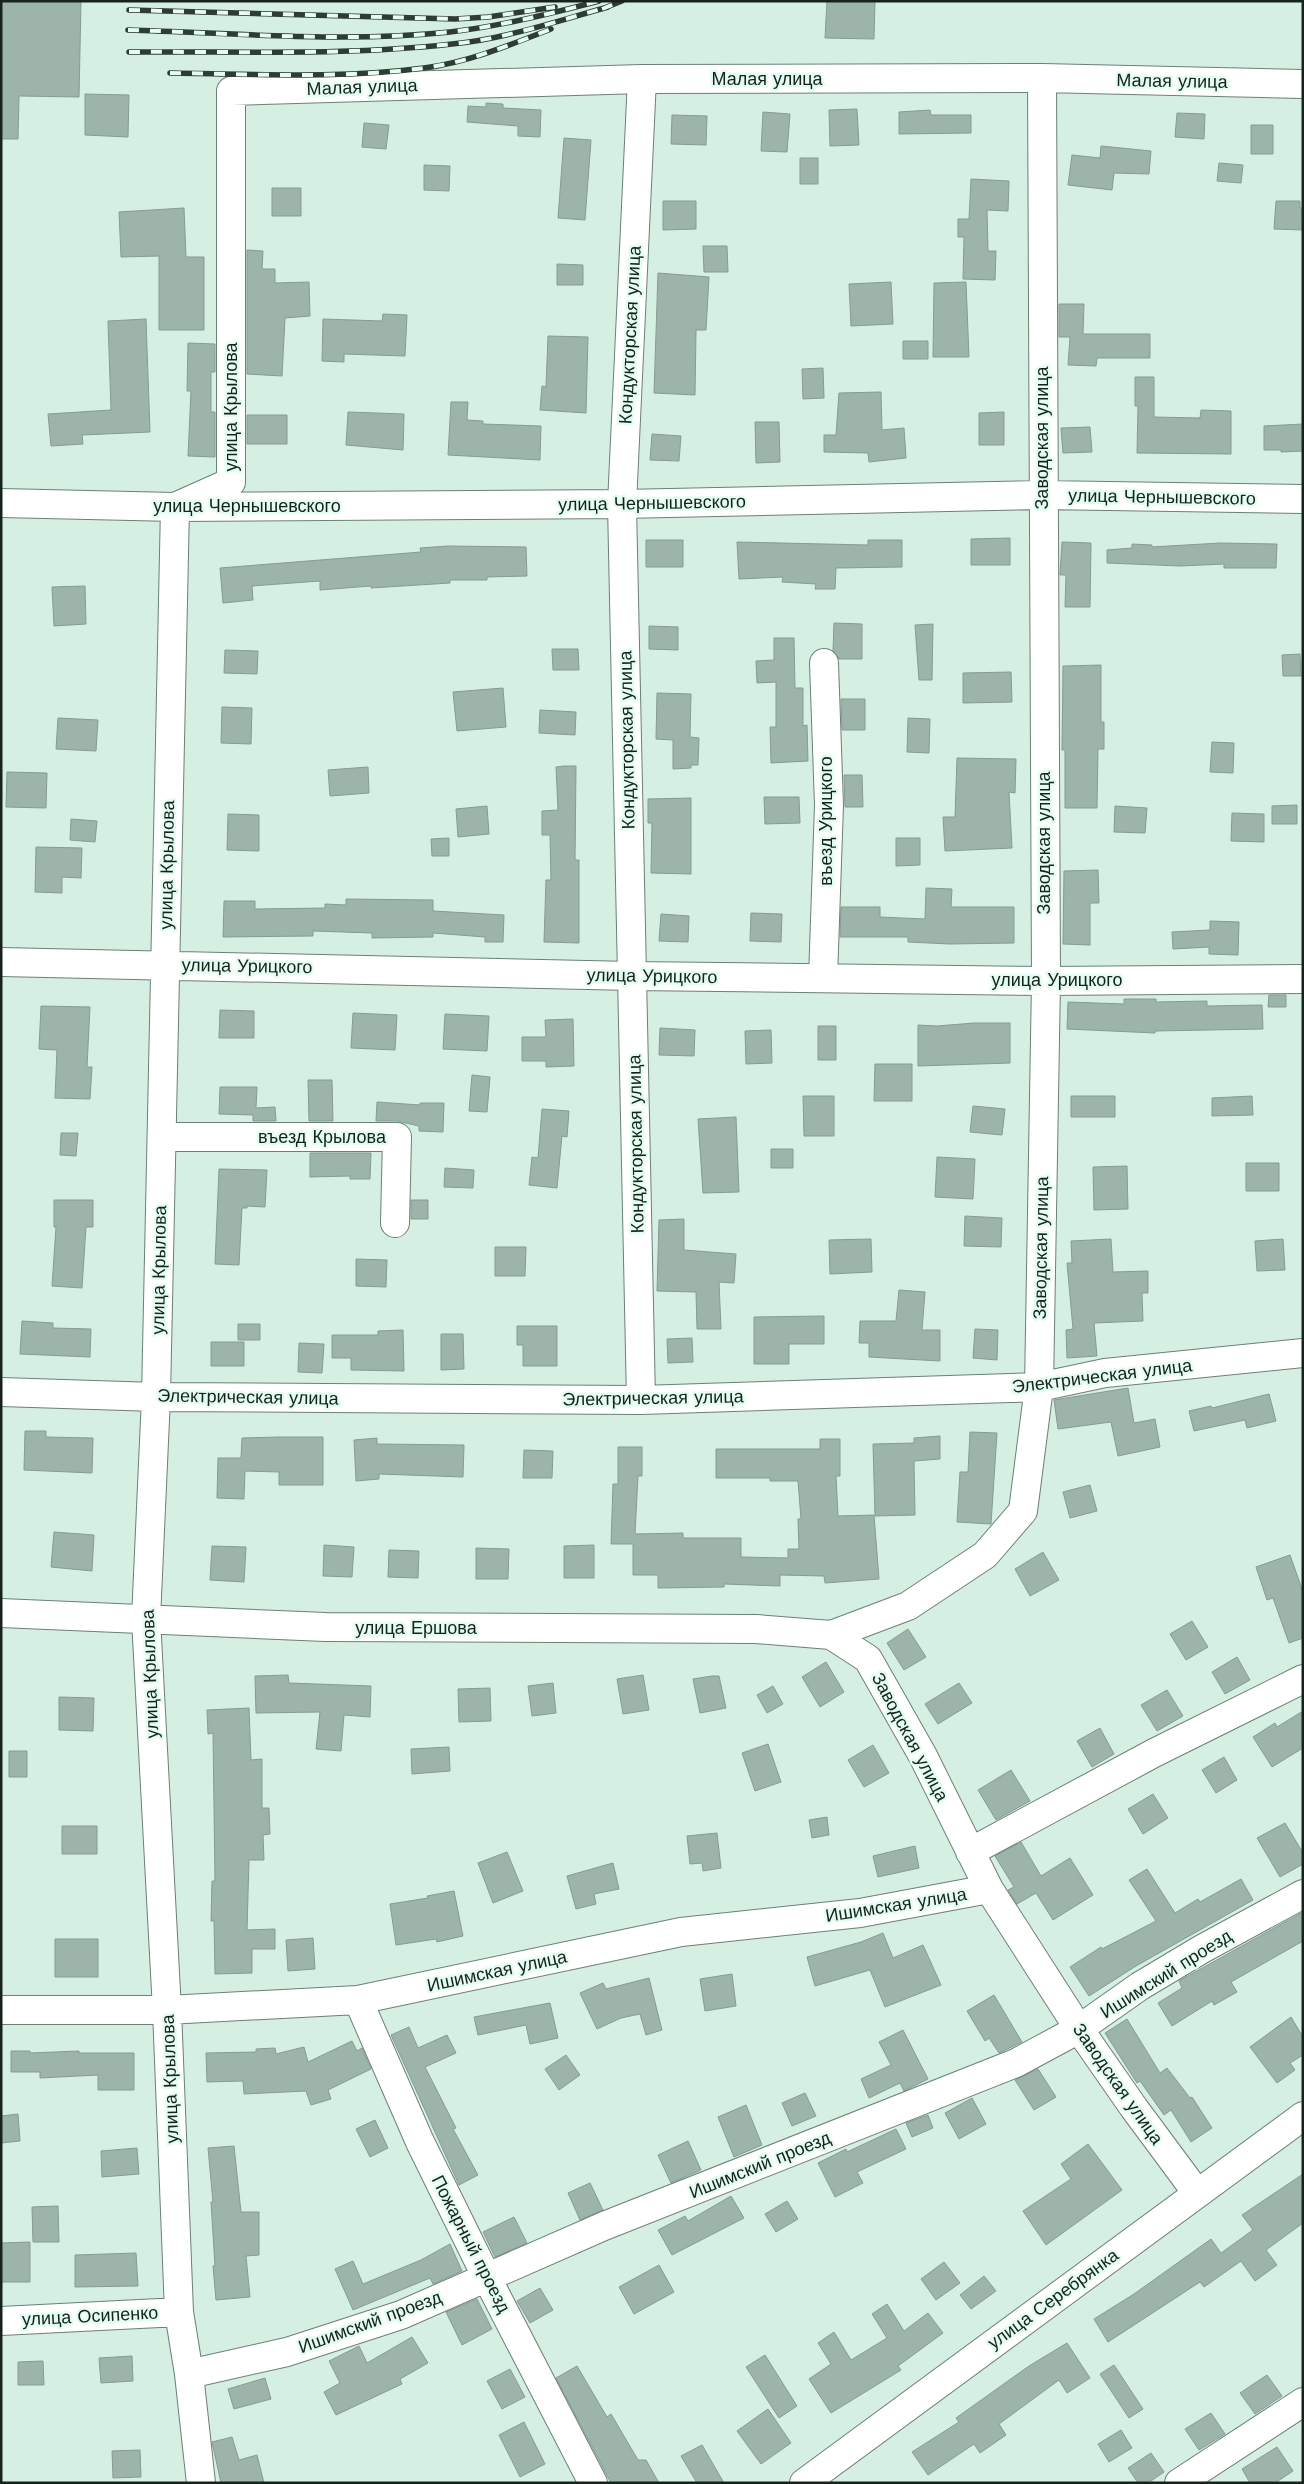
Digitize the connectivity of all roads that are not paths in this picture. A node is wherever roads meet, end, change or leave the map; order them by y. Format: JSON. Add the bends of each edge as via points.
{"nodes":[{"id":1,"x":1042,"y":78,"type":"junction"},
{"id":2,"x":642,"y":79,"type":"junction"},
{"id":3,"x":1303,"y":84,"type":"edge"},
{"id":4,"x":231,"y":91,"type":"joint"},
{"id":5,"x":1042,"y":495,"type":"junction"},
{"id":6,"x":1303,"y":499,"type":"edge"},
{"id":7,"x":1,"y":504,"type":"edge"},
{"id":8,"x":622,"y":504,"type":"junction"},
{"id":9,"x":175,"y":507,"type":"junction"},
{"id":10,"x":824,"y":663,"type":"dead end"},
{"id":11,"x":1,"y":962,"type":"edge"},
{"id":12,"x":165,"y":964,"type":"junction"},
{"id":13,"x":632,"y":976,"type":"junction"},
{"id":14,"x":823,"y":978,"type":"junction"},
{"id":15,"x":1303,"y":979,"type":"edge"},
{"id":16,"x":1046,"y":981,"type":"junction"},
{"id":17,"x":162,"y":1137,"type":"junction"},
{"id":18,"x":395,"y":1223,"type":"dead end"},
{"id":19,"x":1303,"y":1353,"type":"edge"},
{"id":20,"x":1039,"y":1387,"type":"junction"},
{"id":21,"x":1,"y":1392,"type":"edge"},
{"id":22,"x":156,"y":1397,"type":"junction"},
{"id":23,"x":641,"y":1400,"type":"junction"},
{"id":24,"x":1,"y":1613,"type":"edge"},
{"id":25,"x":146,"y":1619,"type":"junction"},
{"id":26,"x":831,"y":1636,"type":"junction"},
{"id":27,"x":1303,"y":1679,"type":"edge"},
{"id":28,"x":970,"y":1852,"type":"junction"},
{"id":29,"x":989,"y":1889,"type":"junction"},
{"id":30,"x":1303,"y":1894,"type":"edge"},
{"id":31,"x":358,"y":2000,"type":"junction"},
{"id":32,"x":1,"y":2010,"type":"edge"},
{"id":33,"x":167,"y":2010,"type":"junction"},
{"id":34,"x":1079,"y":2029,"type":"junction"},
{"id":35,"x":1303,"y":2116,"type":"edge"},
{"id":36,"x":1197,"y":2192,"type":"junction"},
{"id":37,"x":487,"y":2278,"type":"junction"},
{"id":38,"x":179,"y":2312,"type":"junction"},
{"id":39,"x":1,"y":2321,"type":"edge"},
{"id":40,"x":189,"y":2374,"type":"junction"},
{"id":41,"x":1303,"y":2402,"type":"edge"},
{"id":42,"x":202,"y":2483,"type":"edge"},
{"id":43,"x":593,"y":2483,"type":"edge"},
{"id":44,"x":804,"y":2483,"type":"edge"},
{"id":45,"x":1179,"y":2483,"type":"edge"}],
"edges":[{"from":1,"to":2,"type":"street","name":"Малая улица"},
{"from":1,"to":3,"type":"street","name":"Малая улица"},
{"from":1,"to":5,"type":"street","name":"Заводская улица"},
{"from":2,"to":4,"type":"street","name":"Малая улица"},
{"from":2,"to":8,"type":"street","name":"Кондукторская улица"},
{"from":4,"to":9,"type":"street","name":"улица Крылова","via":[[231,482]]},
{"from":5,"to":6,"type":"street","name":"улица Чернышевского"},
{"from":5,"to":8,"type":"street","name":"улица Чернышевского"},
{"from":5,"to":16,"type":"street","name":"Заводская улица"},
{"from":7,"to":9,"type":"street","name":"улица Чернышевского"},
{"from":8,"to":9,"type":"street","name":"улица Чернышевского"},
{"from":8,"to":13,"type":"street","name":"Кондукторская улица"},
{"from":9,"to":12,"type":"street","name":"улица Крылова"},
{"from":10,"to":14,"type":"street","name":"въезд Урицкого","via":[[829,805]]},
{"from":11,"to":12,"type":"street","name":"улица Урицкого"},
{"from":12,"to":13,"type":"street","name":"улица Урицкого"},
{"from":12,"to":17,"type":"street","name":"улица Крылова"},
{"from":13,"to":14,"type":"street","name":"улица Урицкого"},
{"from":13,"to":23,"type":"street","name":"Кондукторская улица"},
{"from":14,"to":16,"type":"street","name":"улица Урицкого"},
{"from":15,"to":16,"type":"street","name":"улица Урицкого"},
{"from":16,"to":20,"type":"street","name":"Заводская улица"},
{"from":17,"to":18,"type":"street","name":"въезд Крылова","via":[[397,1137]]},
{"from":17,"to":22,"type":"street","name":"улица Крылова"},
{"from":19,"to":20,"type":"street","name":"Электрическая улица","via":[[1105,1373]]},
{"from":20,"to":23,"type":"street","name":"Электрическая улица"},
{"from":20,"to":26,"type":"street","name":"Заводская улица","via":[[1023,1511],[985,1555],[908,1606]]},
{"from":21,"to":22,"type":"street","name":"Электрическая улица"},
{"from":22,"to":23,"type":"street","name":"Электрическая улица"},
{"from":22,"to":25,"type":"street","name":"улица Крылова"},
{"from":24,"to":25,"type":"street","name":"улица Ершова"},
{"from":25,"to":26,"type":"street","name":"улица Ершова","via":[[325,1627],[756,1629]]},
{"from":25,"to":33,"type":"street","name":"улица Крылова"},
{"from":26,"to":28,"type":"street","name":"Заводская улица","via":[[868,1658],[923,1756]]},
{"from":27,"to":28,"type":"street","via":[[1154,1753]]},
{"from":28,"to":29,"type":"street","name":"Заводская улица"},
{"from":29,"to":31,"type":"street","name":"Ишимская улица","via":[[860,1913],[681,1932]]},
{"from":29,"to":34,"type":"street","name":"Заводская улица"},
{"from":30,"to":34,"type":"street","name":"Ишимский проезд","via":[[1140,1986]]},
{"from":31,"to":33,"type":"street","name":"Ишимская улица"},
{"from":31,"to":37,"type":"street","name":"Пожарный проезд","via":[[420,2142]]},
{"from":32,"to":33,"type":"street","name":"Ишимская улица"},
{"from":33,"to":38,"type":"street","name":"улица Крылова"},
{"from":34,"to":36,"type":"street","name":"Заводская улица"},
{"from":34,"to":37,"type":"street","name":"Ишимский проезд","via":[[1016,2064],[604,2226]]},
{"from":35,"to":36,"type":"street","name":"улица Серебрянка"},
{"from":36,"to":44,"type":"street","name":"улица Серебрянка"},
{"from":37,"to":40,"type":"street","name":"Ишимский проезд","via":[[384,2321],[287,2352]]},
{"from":37,"to":43,"type":"street","name":"Пожарный проезд"},
{"from":38,"to":39,"type":"street","name":"улица Осипенко"},
{"from":38,"to":40,"type":"street","name":"улица Крылова"},
{"from":40,"to":42,"type":"street","name":"улица Крылова"},
{"from":41,"to":45,"type":"street"}]}
